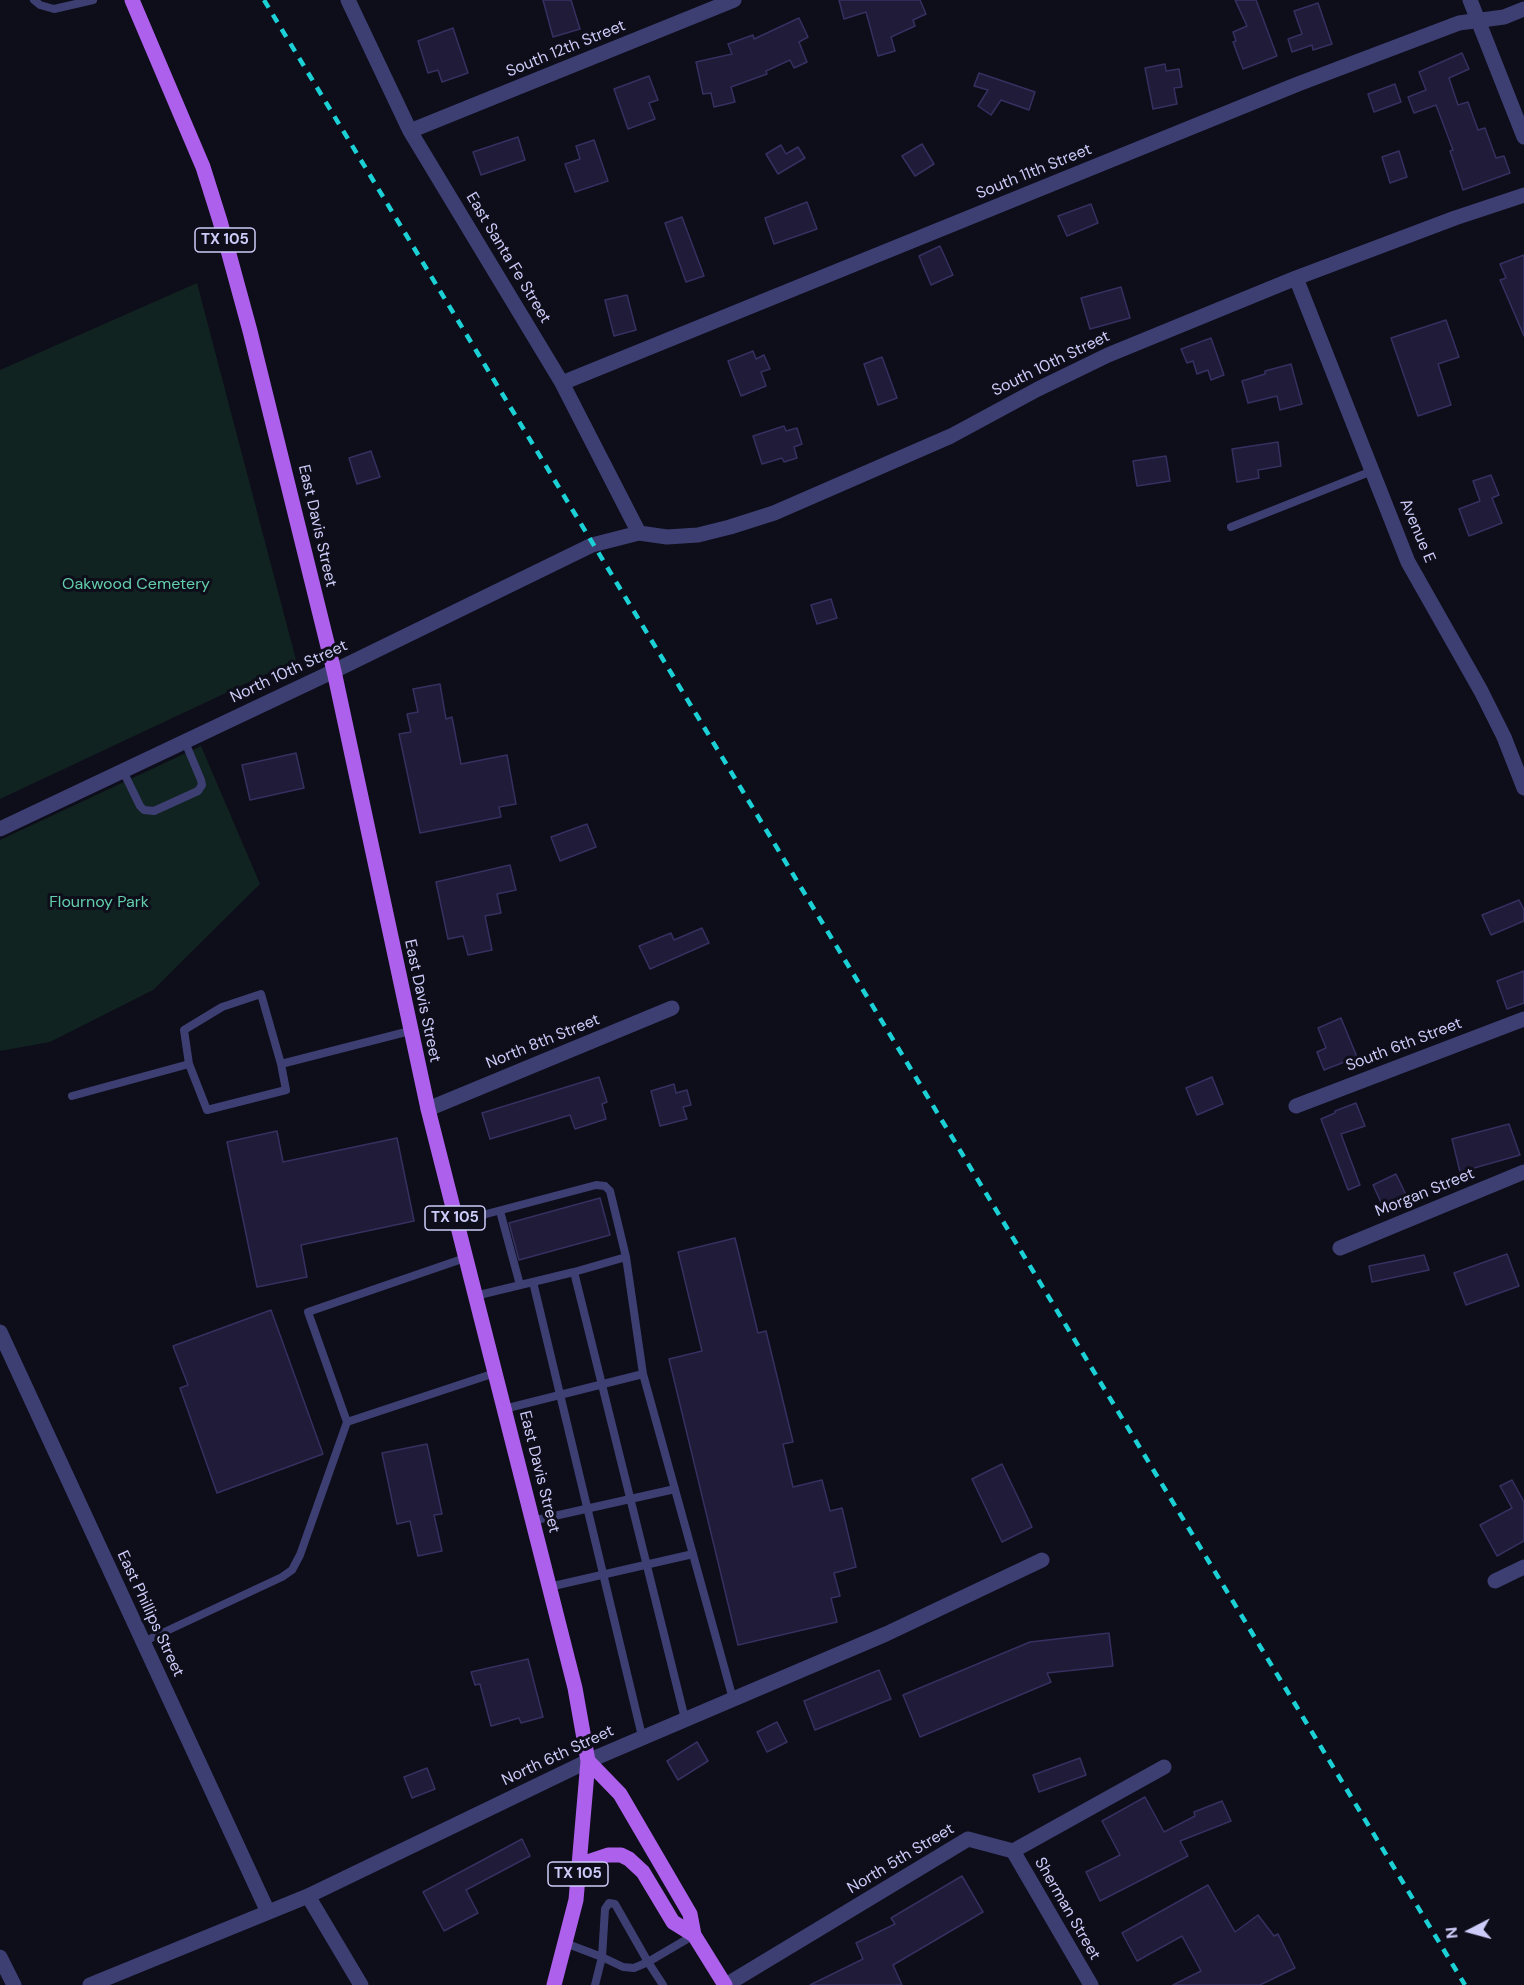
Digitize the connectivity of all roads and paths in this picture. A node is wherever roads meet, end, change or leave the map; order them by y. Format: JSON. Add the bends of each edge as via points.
{"nodes":[{"id":1,"x":34,"y":0,"type":"edge"},
{"id":2,"x":93,"y":0,"type":"edge"},
{"id":3,"x":132,"y":0,"type":"edge"},
{"id":4,"x":348,"y":0,"type":"edge"},
{"id":5,"x":734,"y":0,"type":"edge"},
{"id":6,"x":1470,"y":0,"type":"edge"},
{"id":7,"x":1524,"y":9,"type":"edge"},
{"id":8,"x":1478,"y":20,"type":"junction"},
{"id":9,"x":410,"y":131,"type":"junction"},
{"id":10,"x":1524,"y":137,"type":"edge"},
{"id":11,"x":1524,"y":195,"type":"edge"},
{"id":12,"x":1296,"y":278,"type":"junction"},
{"id":13,"x":562,"y":382,"type":"junction"},
{"id":14,"x":1372,"y":471,"type":"junction"},
{"id":15,"x":1231,"y":527,"type":"dead end"},
{"id":16,"x":639,"y":533,"type":"junction"},
{"id":17,"x":592,"y":545,"type":"joint"},
{"id":18,"x":334,"y":671,"type":"junction"},
{"id":19,"x":185,"y":742,"type":"junction"},
{"id":20,"x":123,"y":771,"type":"junction"},
{"id":21,"x":1524,"y":788,"type":"edge"},
{"id":22,"x":0,"y":829,"type":"edge"},
{"id":23,"x":672,"y":1008,"type":"dead end"},
{"id":24,"x":1524,"y":1019,"type":"edge"},
{"id":25,"x":410,"y":1031,"type":"junction"},
{"id":26,"x":189,"y":1064,"type":"junction"},
{"id":27,"x":281,"y":1064,"type":"junction"},
{"id":28,"x":72,"y":1096,"type":"dead end"},
{"id":29,"x":1296,"y":1106,"type":"dead end"},
{"id":30,"x":428,"y":1109,"type":"junction"},
{"id":31,"x":1524,"y":1172,"type":"edge"},
{"id":32,"x":500,"y":1210,"type":"junction"},
{"id":33,"x":456,"y":1222,"type":"junction"},
{"id":34,"x":1340,"y":1248,"type":"dead end"},
{"id":35,"x":626,"y":1257,"type":"junction"},
{"id":36,"x":465,"y":1258,"type":"junction"},
{"id":37,"x":574,"y":1272,"type":"junction"},
{"id":38,"x":532,"y":1282,"type":"junction"},
{"id":39,"x":520,"y":1285,"type":"junction"},
{"id":40,"x":475,"y":1296,"type":"junction"},
{"id":41,"x":0,"y":1332,"type":"edge"},
{"id":42,"x":495,"y":1373,"type":"junction"},
{"id":43,"x":643,"y":1374,"type":"junction"},
{"id":44,"x":602,"y":1384,"type":"junction"},
{"id":45,"x":560,"y":1395,"type":"junction"},
{"id":46,"x":504,"y":1409,"type":"junction"},
{"id":47,"x":347,"y":1422,"type":"junction"},
{"id":48,"x":675,"y":1489,"type":"junction"},
{"id":49,"x":630,"y":1499,"type":"junction"},
{"id":50,"x":588,"y":1509,"type":"junction"},
{"id":51,"x":532,"y":1521,"type":"junction"},
{"id":52,"x":693,"y":1554,"type":"junction"},
{"id":53,"x":1042,"y":1560,"type":"dead end"},
{"id":54,"x":646,"y":1565,"type":"junction"},
{"id":55,"x":1524,"y":1567,"type":"edge"},
{"id":56,"x":603,"y":1575,"type":"junction"},
{"id":57,"x":1495,"y":1581,"type":"dead end"},
{"id":58,"x":549,"y":1587,"type":"junction"},
{"id":59,"x":143,"y":1642,"type":"junction"},
{"id":60,"x":733,"y":1699,"type":"junction"},
{"id":61,"x":685,"y":1719,"type":"junction"},
{"id":62,"x":642,"y":1736,"type":"junction"},
{"id":63,"x":588,"y":1761,"type":"junction"},
{"id":64,"x":1164,"y":1767,"type":"dead end"},
{"id":65,"x":1013,"y":1851,"type":"junction"},
{"id":66,"x":578,"y":1865,"type":"junction"},
{"id":67,"x":308,"y":1896,"type":"junction"},
{"id":68,"x":268,"y":1912,"type":"junction"},
{"id":69,"x":694,"y":1935,"type":"junction"},
{"id":70,"x":565,"y":1943,"type":"junction"},
{"id":71,"x":0,"y":1957,"type":"edge"},
{"id":72,"x":602,"y":1958,"type":"junction"},
{"id":73,"x":648,"y":1962,"type":"junction"},
{"id":74,"x":14,"y":1985,"type":"edge"},
{"id":75,"x":90,"y":1985,"type":"edge"},
{"id":76,"x":361,"y":1985,"type":"edge"},
{"id":77,"x":554,"y":1985,"type":"edge"},
{"id":78,"x":595,"y":1985,"type":"edge"},
{"id":79,"x":663,"y":1985,"type":"edge"},
{"id":80,"x":725,"y":1985,"type":"edge"},
{"id":81,"x":1091,"y":1985,"type":"edge"}],
"edges":[{"from":1,"to":2,"type":"lane","via":[[54,9]]},
{"from":3,"to":18,"type":"main road","name":"East Davis Street","number":"TX 105","via":[[203,167],[220,221]]},
{"from":4,"to":9,"type":"street","name":"East Santa Fe Street"},
{"from":5,"to":9,"type":"street","name":"South 12th Street"},
{"from":6,"to":8,"type":"street"},
{"from":7,"to":8,"type":"street","name":"South 11th Street","via":[[1504,17]]},
{"from":8,"to":10,"type":"street"},
{"from":8,"to":13,"type":"street","name":"South 11th Street","via":[[1459,22],[1298,84]]},
{"from":9,"to":13,"type":"street","name":"East Santa Fe Street"},
{"from":11,"to":12,"type":"street","name":"South 10th Street"},
{"from":12,"to":14,"type":"street","name":"Avenue E"},
{"from":12,"to":16,"type":"street","name":"South 10th Street","via":[[1108,355],[951,435],[774,513],[698,535],[667,537]]},
{"from":13,"to":16,"type":"street","name":"East Santa Fe Street"},
{"from":14,"to":15,"type":"lane"},
{"from":14,"to":21,"type":"street","name":"Avenue E","via":[[1408,562],[1481,691]]},
{"from":16,"to":17,"type":"street","name":"South 10th Street"},
{"from":17,"to":18,"type":"street","name":"North 10th Street"},
{"from":18,"to":19,"type":"street","name":"North 10th Street"},
{"from":18,"to":25,"type":"main road","name":"East Davis Street","number":"TX 105"},
{"from":19,"to":20,"type":"street","name":"North 10th Street"},
{"from":19,"to":20,"type":"lane","via":[[201,780],[198,791],[154,811],[144,810]]},
{"from":20,"to":22,"type":"street","name":"North 10th Street"},
{"from":23,"to":30,"type":"street","name":"North 8th Street"},
{"from":24,"to":29,"type":"street","name":"South 6th Street"},
{"from":25,"to":27,"type":"lane"},
{"from":25,"to":30,"type":"main road","name":"East Davis Street","number":"TX 105"},
{"from":26,"to":27,"type":"lane","via":[[207,1110],[286,1090]]},
{"from":26,"to":27,"type":"lane","via":[[184,1030],[222,1007],[261,994]]},
{"from":26,"to":28,"type":"lane"},
{"from":30,"to":33,"type":"main road","name":"East Davis Street","number":"TX 105"},
{"from":31,"to":34,"type":"street","name":"Morgan Street"},
{"from":32,"to":33,"type":"lane"},
{"from":32,"to":35,"type":"lane","via":[[605,1186],[610,1191]]},
{"from":32,"to":39,"type":"lane"},
{"from":33,"to":36,"type":"main road","name":"East Davis Street","number":"TX 105"},
{"from":35,"to":37,"type":"lane"},
{"from":35,"to":43,"type":"lane"},
{"from":36,"to":40,"type":"main road","name":"East Davis Street","number":"TX 105"},
{"from":36,"to":47,"type":"lane","via":[[308,1312]]},
{"from":37,"to":38,"type":"lane"},
{"from":37,"to":44,"type":"lane"},
{"from":38,"to":39,"type":"lane"},
{"from":38,"to":45,"type":"lane"},
{"from":39,"to":40,"type":"lane"},
{"from":40,"to":42,"type":"main road","name":"East Davis Street","number":"TX 105"},
{"from":41,"to":59,"type":"street","name":"East Phillips Street"},
{"from":42,"to":46,"type":"main road","name":"East Davis Street","number":"TX 105"},
{"from":42,"to":47,"type":"lane"},
{"from":43,"to":44,"type":"lane"},
{"from":43,"to":48,"type":"lane"},
{"from":44,"to":45,"type":"lane"},
{"from":44,"to":49,"type":"lane"},
{"from":45,"to":46,"type":"lane"},
{"from":45,"to":50,"type":"lane"},
{"from":46,"to":51,"type":"main road","name":"East Davis Street","number":"TX 105"},
{"from":47,"to":59,"type":"lane","via":[[292,1570]]},
{"from":48,"to":49,"type":"lane"},
{"from":48,"to":52,"type":"lane"},
{"from":49,"to":50,"type":"lane"},
{"from":49,"to":54,"type":"lane"},
{"from":50,"to":51,"type":"lane"},
{"from":50,"to":56,"type":"lane"},
{"from":51,"to":58,"type":"main road","name":"East Davis Street","number":"TX 105"},
{"from":52,"to":54,"type":"lane"},
{"from":52,"to":60,"type":"lane"},
{"from":53,"to":60,"type":"street","name":"North 6th Street","via":[[886,1634]]},
{"from":54,"to":56,"type":"lane"},
{"from":54,"to":61,"type":"lane"},
{"from":55,"to":57,"type":"street"},
{"from":56,"to":58,"type":"lane"},
{"from":56,"to":62,"type":"lane"},
{"from":58,"to":63,"type":"main road","name":"East Davis Street","number":"TX 105","via":[[575,1688]]},
{"from":59,"to":68,"type":"street","name":"East Phillips Street"},
{"from":60,"to":61,"type":"street","name":"North 6th Street"},
{"from":61,"to":62,"type":"street","name":"North 6th Street"},
{"from":62,"to":63,"type":"street","name":"North 6th Street"},
{"from":63,"to":66,"type":"main road","number":"TX 105"},
{"from":63,"to":67,"type":"street","name":"North 6th Street"},
{"from":63,"to":69,"type":"main road","via":[[620,1794],[690,1914]]},
{"from":64,"to":65,"type":"street"},
{"from":65,"to":80,"type":"street","name":"North 5th Street","via":[[968,1839]]},
{"from":65,"to":81,"type":"street","name":"Sherman Street"},
{"from":66,"to":69,"type":"main road","via":[[608,1855],[629,1859],[642,1872],[673,1922]]},
{"from":66,"to":70,"type":"main road","number":"TX 105","via":[[576,1900]]},
{"from":67,"to":68,"type":"street","name":"North 6th Street"},
{"from":67,"to":76,"type":"street"},
{"from":68,"to":75,"type":"street","name":"North 6th Street"},
{"from":69,"to":73,"type":"lane"},
{"from":69,"to":80,"type":"main road"},
{"from":70,"to":72,"type":"lane"},
{"from":70,"to":77,"type":"main road","number":"TX 105"},
{"from":71,"to":74,"type":"street"},
{"from":72,"to":73,"type":"lane","via":[[634,1968]]},
{"from":72,"to":73,"type":"lane","via":[[605,1909],[609,1903],[615,1904]]},
{"from":72,"to":78,"type":"lane"},
{"from":73,"to":79,"type":"lane"}]}
